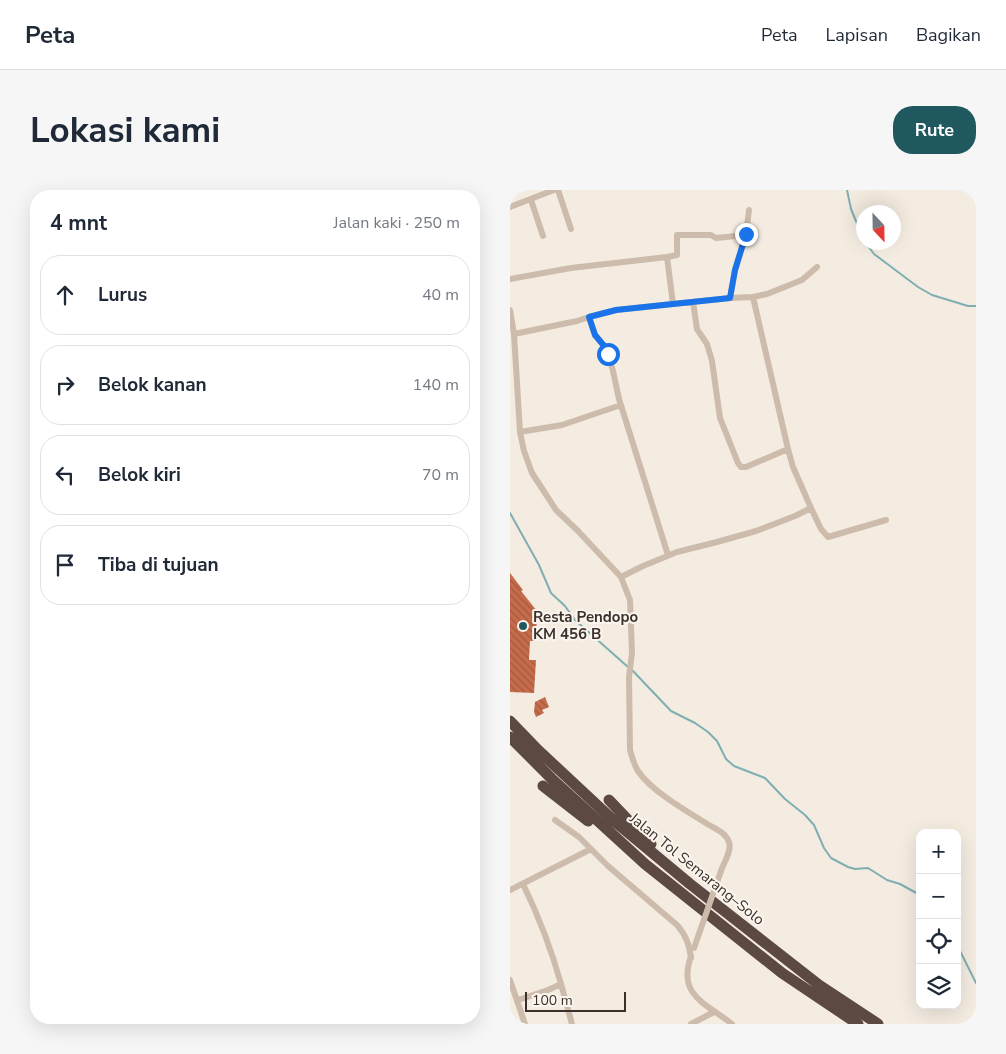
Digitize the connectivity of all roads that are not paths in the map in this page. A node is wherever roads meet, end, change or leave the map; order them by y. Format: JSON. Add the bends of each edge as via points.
{"nodes":[{"id":1,"x":554,"y":190,"type":"edge"},
{"id":2,"x":558,"y":190,"type":"edge"},
{"id":3,"x":531,"y":200,"type":"junction"},
{"id":4,"x":510,"y":207,"type":"edge"},
{"id":5,"x":749,"y":210,"type":"dead end"},
{"id":6,"x":571,"y":229,"type":"dead end"},
{"id":7,"x":746,"y":234,"type":"junction"},
{"id":8,"x":543,"y":236,"type":"dead end"},
{"id":9,"x":667,"y":257,"type":"junction"},
{"id":10,"x":817,"y":267,"type":"dead end"},
{"id":11,"x":510,"y":279,"type":"edge"},
{"id":12,"x":753,"y":297,"type":"junction"},
{"id":13,"x":730,"y":298,"type":"junction"},
{"id":14,"x":693,"y":302,"type":"junction"},
{"id":15,"x":673,"y":304,"type":"junction"},
{"id":16,"x":510,"y":310,"type":"edge"},
{"id":17,"x":589,"y":317,"type":"junction"},
{"id":18,"x":514,"y":334,"type":"junction"},
{"id":19,"x":621,"y":405,"type":"junction"},
{"id":20,"x":520,"y":432,"type":"junction"},
{"id":21,"x":788,"y":449,"type":"junction"},
{"id":22,"x":811,"y":508,"type":"junction"},
{"id":23,"x":886,"y":520,"type":"dead end"},
{"id":24,"x":668,"y":555,"type":"junction"},
{"id":25,"x":621,"y":578,"type":"junction"},
{"id":26,"x":510,"y":721,"type":"edge"},
{"id":27,"x":510,"y":737,"type":"edge"},
{"id":28,"x":543,"y":786,"type":"dead end"},
{"id":29,"x":609,"y":800,"type":"dead end"},
{"id":30,"x":555,"y":820,"type":"dead end"},
{"id":31,"x":591,"y":849,"type":"junction"},
{"id":32,"x":646,"y":864,"type":"junction"},
{"id":33,"x":523,"y":884,"type":"junction"},
{"id":34,"x":690,"y":884,"type":"junction"},
{"id":35,"x":510,"y":890,"type":"edge"},
{"id":36,"x":691,"y":958,"type":"junction"},
{"id":37,"x":510,"y":980,"type":"edge"},
{"id":38,"x":561,"y":984,"type":"junction"},
{"id":39,"x":518,"y":1000,"type":"junction"},
{"id":40,"x":714,"y":1012,"type":"junction"},
{"id":41,"x":525,"y":1024,"type":"edge"},
{"id":42,"x":572,"y":1024,"type":"edge"},
{"id":43,"x":691,"y":1024,"type":"edge"},
{"id":44,"x":732,"y":1024,"type":"edge"},
{"id":45,"x":858,"y":1024,"type":"edge"},
{"id":46,"x":878,"y":1024,"type":"edge"}],
"edges":[{"from":1,"to":3,"type":"street"},
{"from":2,"to":6,"type":"street"},
{"from":3,"to":4,"type":"street"},
{"from":3,"to":8,"type":"street"},
{"from":5,"to":7,"type":"street"},
{"from":7,"to":9,"type":"street","via":[[716,238],[677,234],[677,255]]},
{"from":7,"to":13,"type":"street"},
{"from":9,"to":11,"type":"street"},
{"from":9,"to":15,"type":"street"},
{"from":10,"to":12,"type":"street","via":[[802,280]]},
{"from":12,"to":13,"type":"street"},
{"from":12,"to":21,"type":"street"},
{"from":13,"to":14,"type":"street"},
{"from":14,"to":15,"type":"street"},
{"from":14,"to":21,"type":"street","via":[[697,329],[707,344],[712,361],[720,418],[738,463],[746,467]]},
{"from":15,"to":17,"type":"street","via":[[616,310]]},
{"from":16,"to":18,"type":"street"},
{"from":17,"to":18,"type":"street"},
{"from":17,"to":19,"type":"street","via":[[595,335],[608,354]]},
{"from":18,"to":20,"type":"street"},
{"from":19,"to":20,"type":"street","via":[[562,425]]},
{"from":19,"to":24,"type":"street"},
{"from":20,"to":25,"type":"street","via":[[532,473],[546,496]]},
{"from":21,"to":22,"type":"street"},
{"from":22,"to":23,"type":"street","via":[[828,536]]},
{"from":22,"to":24,"type":"street","via":[[756,531]]},
{"from":24,"to":25,"type":"street"},
{"from":25,"to":36,"type":"street","bridge":true,"via":[[630,600],[630,750],[637,770],[648,784],[726,835],[730,844]]},
{"from":26,"to":34,"type":"highway","name":"Jalan Tol Semarang–Solo","via":[[613,820]]},
{"from":27,"to":32,"type":"highway","name":"Jalan Tol Semarang–Solo","via":[[552,780]]},
{"from":28,"to":32,"type":"highway"},
{"from":29,"to":34,"type":"highway"},
{"from":30,"to":31,"type":"street"},
{"from":31,"to":33,"type":"street"},
{"from":31,"to":36,"type":"street","via":[[672,919],[689,944]]},
{"from":32,"to":45,"type":"highway","name":"Jalan Tol Semarang–Solo","via":[[782,973]]},
{"from":33,"to":35,"type":"street"},
{"from":33,"to":38,"type":"street","via":[[543,928]]},
{"from":34,"to":46,"type":"highway","name":"Jalan Tol Semarang–Solo","via":[[819,985]]},
{"from":36,"to":40,"type":"street","via":[[688,984]]},
{"from":37,"to":39,"type":"street"},
{"from":38,"to":39,"type":"street"},
{"from":38,"to":42,"type":"street"},
{"from":39,"to":41,"type":"street"},
{"from":40,"to":43,"type":"street"},
{"from":40,"to":44,"type":"street"}]}
